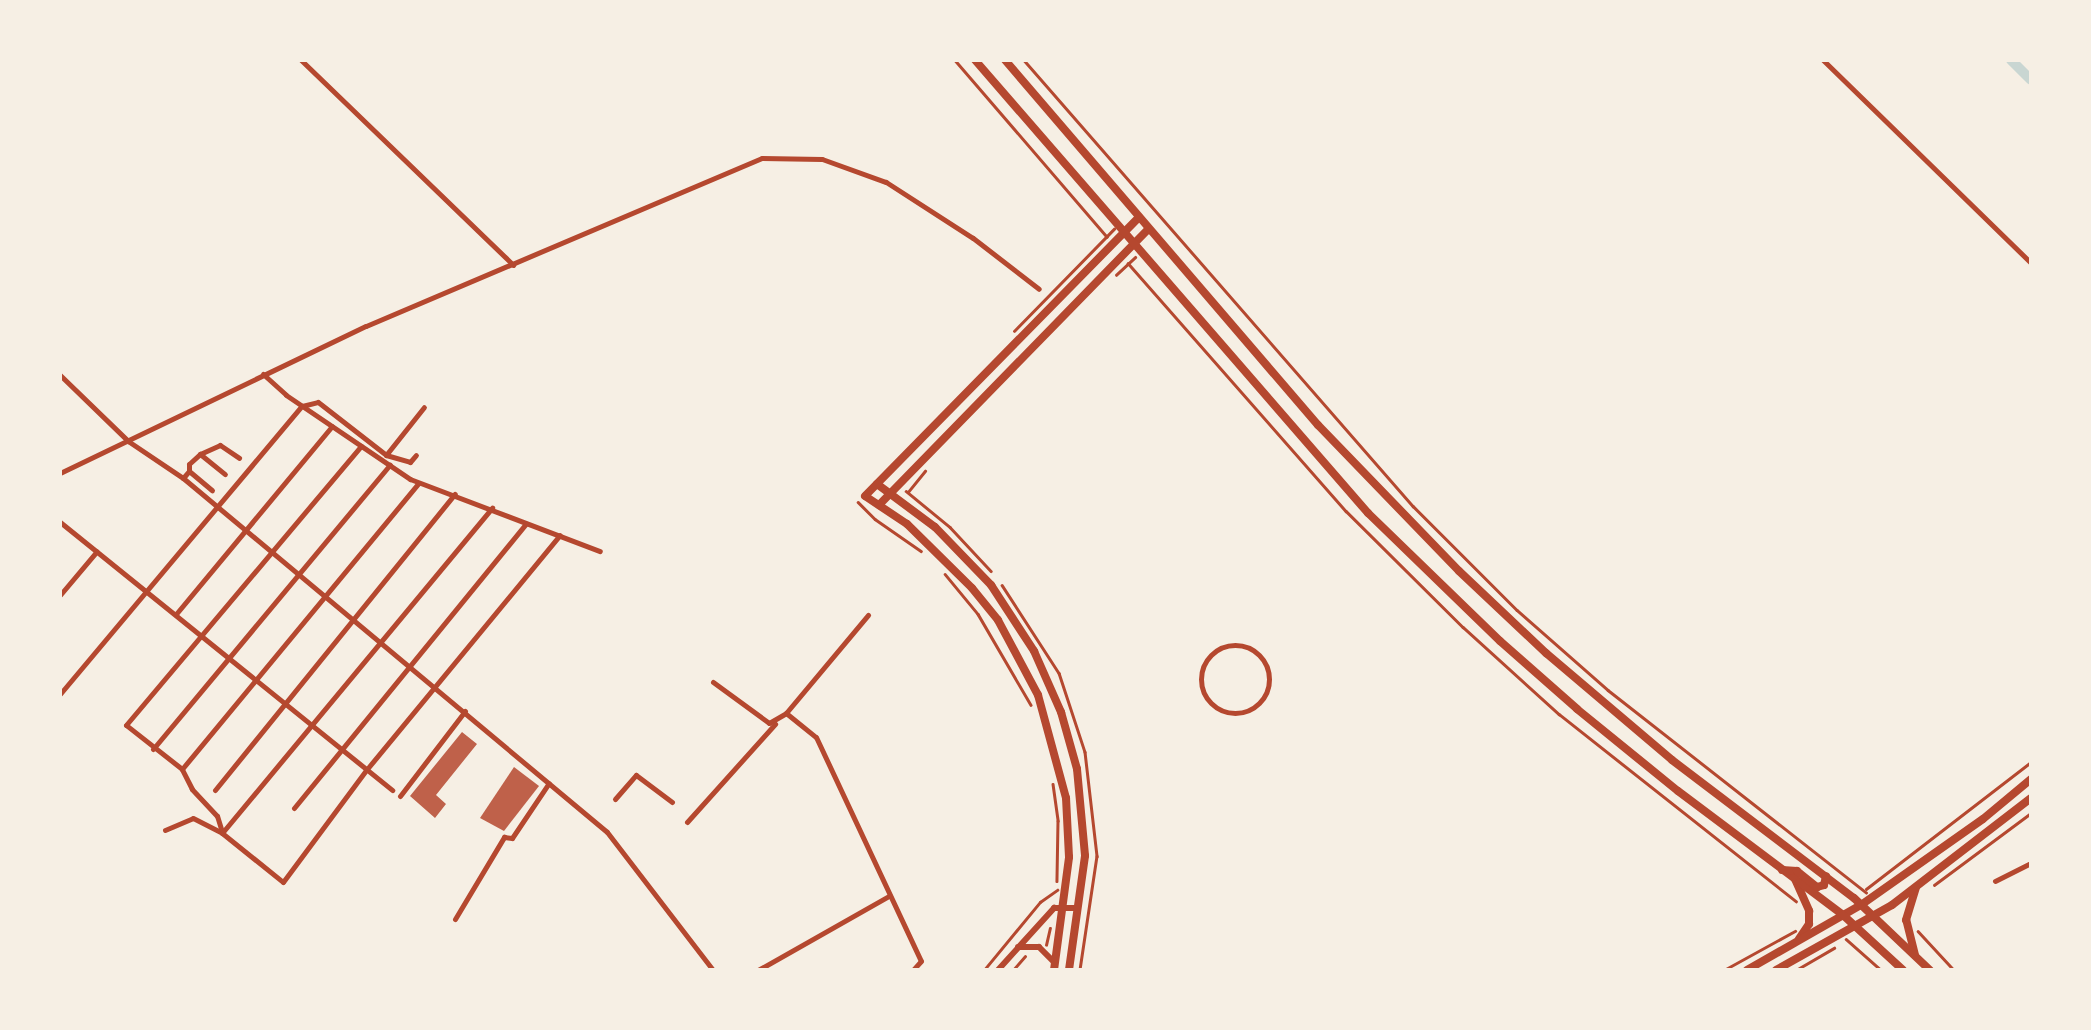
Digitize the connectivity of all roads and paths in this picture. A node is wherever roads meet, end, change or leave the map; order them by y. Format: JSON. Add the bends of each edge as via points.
{"nodes":[{"id":1,"x":301,"y":60,"type":"edge"},
{"id":2,"x":1005,"y":60,"type":"edge"},
{"id":3,"x":1024,"y":60,"type":"edge"},
{"id":4,"x":1822,"y":60,"type":"edge"},
{"id":5,"x":980,"y":62,"type":"edge"},
{"id":6,"x":1139,"y":217,"type":"junction"},
{"id":7,"x":1148,"y":229,"type":"junction"},
{"id":8,"x":1124,"y":233,"type":"junction"},
{"id":9,"x":1133,"y":244,"type":"junction"},
{"id":10,"x":1140,"y":253,"type":"junction"},
{"id":11,"x":2031,"y":263,"type":"edge"},
{"id":12,"x":513,"y":265,"type":"junction"},
{"id":13,"x":1114,"y":277,"type":"dead end"},
{"id":14,"x":1039,"y":289,"type":"dead end"},
{"id":15,"x":263,"y":374,"type":"junction"},
{"id":16,"x":60,"y":375,"type":"edge"},
{"id":17,"x":302,"y":406,"type":"junction"},
{"id":18,"x":424,"y":407,"type":"dead end"},
{"id":19,"x":332,"y":426,"type":"junction"},
{"id":20,"x":128,"y":441,"type":"junction"},
{"id":21,"x":361,"y":446,"type":"junction"},
{"id":22,"x":200,"y":454,"type":"junction"},
{"id":23,"x":386,"y":455,"type":"junction"},
{"id":24,"x":416,"y":455,"type":"dead end"},
{"id":25,"x":239,"y":458,"type":"dead end"},
{"id":26,"x":390,"y":466,"type":"junction"},
{"id":27,"x":928,"y":468,"type":"dead end"},
{"id":28,"x":189,"y":472,"type":"junction"},
{"id":29,"x":60,"y":473,"type":"edge"},
{"id":30,"x":225,"y":474,"type":"dead end"},
{"id":31,"x":182,"y":478,"type":"junction"},
{"id":32,"x":419,"y":482,"type":"junction"},
{"id":33,"x":877,"y":484,"type":"junction"},
{"id":34,"x":212,"y":490,"type":"dead end"},
{"id":35,"x":456,"y":494,"type":"junction"},
{"id":36,"x":890,"y":494,"type":"junction"},
{"id":37,"x":901,"y":502,"type":"junction"},
{"id":38,"x":858,"y":505,"type":"dead end"},
{"id":39,"x":216,"y":506,"type":"junction"},
{"id":40,"x":879,"y":506,"type":"junction"},
{"id":41,"x":492,"y":508,"type":"junction"},
{"id":42,"x":893,"y":515,"type":"junction"},
{"id":43,"x":60,"y":522,"type":"edge"},
{"id":44,"x":528,"y":523,"type":"junction"},
{"id":45,"x":886,"y":527,"type":"junction"},
{"id":46,"x":245,"y":530,"type":"junction"},
{"id":47,"x":560,"y":536,"type":"junction"},
{"id":48,"x":97,"y":551,"type":"junction"},
{"id":49,"x":600,"y":551,"type":"dead end"},
{"id":50,"x":272,"y":552,"type":"junction"},
{"id":51,"x":922,"y":552,"type":"dead end"},
{"id":52,"x":942,"y":571,"type":"dead end"},
{"id":53,"x":299,"y":574,"type":"junction"},
{"id":54,"x":146,"y":590,"type":"junction"},
{"id":55,"x":60,"y":596,"type":"edge"},
{"id":56,"x":325,"y":596,"type":"junction"},
{"id":57,"x":176,"y":614,"type":"junction"},
{"id":58,"x":868,"y":615,"type":"dead end"},
{"id":59,"x":354,"y":620,"type":"junction"},
{"id":60,"x":202,"y":635,"type":"junction"},
{"id":61,"x":382,"y":643,"type":"junction"},
{"id":62,"x":1217,"y":650,"type":"joint"},
{"id":63,"x":230,"y":658,"type":"junction"},
{"id":64,"x":408,"y":664,"type":"junction"},
{"id":65,"x":256,"y":679,"type":"junction"},
{"id":66,"x":713,"y":682,"type":"dead end"},
{"id":67,"x":436,"y":688,"type":"junction"},
{"id":68,"x":60,"y":694,"type":"edge"},
{"id":69,"x":286,"y":703,"type":"junction"},
{"id":70,"x":465,"y":711,"type":"junction"},
{"id":71,"x":1034,"y":711,"type":"dead end"},
{"id":72,"x":786,"y":713,"type":"junction"},
{"id":73,"x":777,"y":721,"type":"junction"},
{"id":74,"x":314,"y":726,"type":"junction"},
{"id":75,"x":153,"y":749,"type":"junction"},
{"id":76,"x":343,"y":750,"type":"junction"},
{"id":77,"x":2031,"y":762,"type":"edge"},
{"id":78,"x":182,"y":769,"type":"junction"},
{"id":79,"x":368,"y":770,"type":"junction"},
{"id":80,"x":1052,"y":778,"type":"dead end"},
{"id":81,"x":2031,"y":779,"type":"edge"},
{"id":82,"x":549,"y":783,"type":"junction"},
{"id":83,"x":215,"y":790,"type":"dead end"},
{"id":84,"x":392,"y":790,"type":"dead end"},
{"id":85,"x":400,"y":796,"type":"dead end"},
{"id":86,"x":2031,"y":798,"type":"edge"},
{"id":87,"x":615,"y":799,"type":"dead end"},
{"id":88,"x":672,"y":802,"type":"dead end"},
{"id":89,"x":294,"y":808,"type":"dead end"},
{"id":90,"x":687,"y":822,"type":"dead end"},
{"id":91,"x":165,"y":830,"type":"dead end"},
{"id":92,"x":222,"y":833,"type":"junction"},
{"id":93,"x":2031,"y":863,"type":"edge"},
{"id":94,"x":1782,"y":870,"type":"junction"},
{"id":95,"x":1826,"y":876,"type":"junction"},
{"id":96,"x":1796,"y":880,"type":"junction"},
{"id":97,"x":1996,"y":881,"type":"dead end"},
{"id":98,"x":1916,"y":887,"type":"junction"},
{"id":99,"x":1868,"y":894,"type":"junction"},
{"id":100,"x":888,"y":896,"type":"junction"},
{"id":101,"x":1857,"y":902,"type":"junction"},
{"id":102,"x":1059,"y":907,"type":"junction"},
{"id":103,"x":1078,"y":908,"type":"junction"},
{"id":104,"x":1843,"y":915,"type":"junction"},
{"id":105,"x":1872,"y":915,"type":"junction"},
{"id":106,"x":456,"y":920,"type":"dead end"},
{"id":107,"x":1906,"y":920,"type":"junction"},
{"id":108,"x":1056,"y":924,"type":"junction"},
{"id":109,"x":1809,"y":924,"type":"junction"},
{"id":110,"x":1854,"y":925,"type":"junction"},
{"id":111,"x":1076,"y":928,"type":"junction"},
{"id":112,"x":1088,"y":929,"type":"dead end"},
{"id":113,"x":1041,"y":930,"type":"dead end"},
{"id":114,"x":1796,"y":944,"type":"junction"},
{"id":115,"x":1031,"y":945,"type":"junction"},
{"id":116,"x":1017,"y":948,"type":"junction"},
{"id":117,"x":1045,"y":952,"type":"junction"},
{"id":118,"x":1914,"y":955,"type":"junction"},
{"id":119,"x":1054,"y":966,"type":"edge"},
{"id":120,"x":710,"y":969,"type":"edge"},
{"id":121,"x":758,"y":970,"type":"edge"},
{"id":122,"x":914,"y":970,"type":"edge"},
{"id":123,"x":998,"y":970,"type":"edge"},
{"id":124,"x":1013,"y":970,"type":"edge"},
{"id":125,"x":1069,"y":970,"type":"edge"},
{"id":126,"x":1724,"y":970,"type":"edge"},
{"id":127,"x":1747,"y":970,"type":"edge"},
{"id":128,"x":1776,"y":970,"type":"edge"},
{"id":129,"x":1902,"y":970,"type":"edge"},
{"id":130,"x":1930,"y":970,"type":"edge"},
{"id":131,"x":1954,"y":970,"type":"edge"}],
"edges":[{"from":1,"to":12,"type":"street"},
{"from":2,"to":6,"type":"main road"},
{"from":3,"to":99,"type":"path","via":[[1439,532],[1608,690]]},
{"from":4,"to":11,"type":"street"},
{"from":5,"to":8,"type":"main road"},
{"from":6,"to":7,"type":"main road"},
{"from":6,"to":8,"type":"main road"},
{"from":7,"to":9,"type":"main road"},
{"from":7,"to":95,"type":"main road","via":[[1318,425],[1459,571],[1672,760]]},
{"from":8,"to":9,"type":"main road"},
{"from":8,"to":33,"type":"main road"},
{"from":9,"to":10,"type":"main road"},
{"from":9,"to":36,"type":"main road"},
{"from":10,"to":13,"type":"path"},
{"from":10,"to":94,"type":"main road","via":[[1368,512],[1500,641]]},
{"from":12,"to":14,"type":"street","via":[[762,158],[822,158],[886,182]]},
{"from":12,"to":15,"type":"street"},
{"from":15,"to":17,"type":"street"},
{"from":15,"to":20,"type":"street"},
{"from":16,"to":20,"type":"street"},
{"from":17,"to":19,"type":"street"},
{"from":17,"to":23,"type":"street","via":[[318,402]]},
{"from":17,"to":39,"type":"street"},
{"from":18,"to":23,"type":"street"},
{"from":19,"to":21,"type":"street"},
{"from":19,"to":46,"type":"street"},
{"from":20,"to":29,"type":"street"},
{"from":20,"to":31,"type":"street"},
{"from":21,"to":26,"type":"street"},
{"from":21,"to":50,"type":"street"},
{"from":22,"to":25,"type":"street","via":[[220,445]]},
{"from":22,"to":28,"type":"street"},
{"from":22,"to":30,"type":"street"},
{"from":23,"to":24,"type":"street","via":[[410,462]]},
{"from":26,"to":32,"type":"street"},
{"from":26,"to":53,"type":"street"},
{"from":27,"to":37,"type":"path"},
{"from":28,"to":31,"type":"street"},
{"from":28,"to":34,"type":"street"},
{"from":31,"to":39,"type":"street"},
{"from":32,"to":35,"type":"street"},
{"from":32,"to":56,"type":"street"},
{"from":33,"to":36,"type":"main road"},
{"from":33,"to":40,"type":"main road","via":[[865,496]]},
{"from":35,"to":41,"type":"street"},
{"from":35,"to":59,"type":"street"},
{"from":36,"to":37,"type":"main road"},
{"from":36,"to":40,"type":"main road"},
{"from":37,"to":103,"type":"main road","via":[[992,585],[1042,666],[1077,769],[1085,856]]},
{"from":38,"to":45,"type":"path"},
{"from":39,"to":46,"type":"street"},
{"from":39,"to":54,"type":"street"},
{"from":40,"to":42,"type":"main road"},
{"from":41,"to":44,"type":"street"},
{"from":41,"to":61,"type":"street"},
{"from":42,"to":45,"type":"path"},
{"from":42,"to":102,"type":"main road","via":[[942,556],[998,620],[1038,695],[1066,798],[1069,857]]},
{"from":43,"to":48,"type":"street"},
{"from":44,"to":47,"type":"street"},
{"from":44,"to":64,"type":"street"},
{"from":45,"to":51,"type":"path"},
{"from":46,"to":50,"type":"street"},
{"from":46,"to":57,"type":"street"},
{"from":47,"to":49,"type":"street"},
{"from":47,"to":67,"type":"street"},
{"from":48,"to":54,"type":"street"},
{"from":48,"to":55,"type":"street"},
{"from":50,"to":53,"type":"street"},
{"from":50,"to":60,"type":"street"},
{"from":52,"to":71,"type":"path","via":[[978,614]]},
{"from":53,"to":56,"type":"street"},
{"from":53,"to":63,"type":"street"},
{"from":54,"to":57,"type":"street"},
{"from":54,"to":68,"type":"street"},
{"from":56,"to":59,"type":"street"},
{"from":56,"to":65,"type":"street"},
{"from":57,"to":60,"type":"street"},
{"from":58,"to":72,"type":"street"},
{"from":59,"to":61,"type":"street"},
{"from":59,"to":69,"type":"street"},
{"from":60,"to":63,"type":"street"},
{"from":60,"to":75,"type":"street","via":[[126,725]]},
{"from":61,"to":64,"type":"street"},
{"from":61,"to":74,"type":"street"},
{"from":62,"to":62,"type":"street","via":[[1201,676],[1207,698],[1226,711],[1248,710],[1265,693],[1264,661],[1238,645]]},
{"from":63,"to":65,"type":"street"},
{"from":63,"to":75,"type":"street"},
{"from":64,"to":67,"type":"street"},
{"from":64,"to":76,"type":"street"},
{"from":65,"to":69,"type":"street"},
{"from":65,"to":78,"type":"street"},
{"from":66,"to":73,"type":"street","via":[[769,723]]},
{"from":67,"to":70,"type":"street"},
{"from":67,"to":79,"type":"street"},
{"from":69,"to":74,"type":"street"},
{"from":69,"to":83,"type":"street"},
{"from":70,"to":82,"type":"street"},
{"from":70,"to":85,"type":"street"},
{"from":72,"to":73,"type":"street"},
{"from":72,"to":100,"type":"street","via":[[816,737]]},
{"from":73,"to":90,"type":"street"},
{"from":74,"to":76,"type":"street"},
{"from":74,"to":92,"type":"street"},
{"from":75,"to":78,"type":"street"},
{"from":76,"to":79,"type":"street"},
{"from":76,"to":89,"type":"street"},
{"from":77,"to":99,"type":"path"},
{"from":78,"to":92,"type":"street"},
{"from":79,"to":84,"type":"street"},
{"from":79,"to":92,"type":"street","via":[[283,882]]},
{"from":80,"to":102,"type":"path"},
{"from":81,"to":99,"type":"main road"},
{"from":82,"to":106,"type":"street","via":[[512,838],[504,837]]},
{"from":82,"to":120,"type":"street","via":[[607,832]]},
{"from":86,"to":98,"type":"main road"},
{"from":87,"to":88,"type":"street","via":[[636,775]]},
{"from":91,"to":92,"type":"street","via":[[193,818]]},
{"from":93,"to":97,"type":"street"},
{"from":94,"to":95,"type":"main road","via":[[1797,871],[1817,887]]},
{"from":94,"to":96,"type":"main road"},
{"from":95,"to":101,"type":"main road"},
{"from":96,"to":104,"type":"main road"},
{"from":96,"to":109,"type":"main road"},
{"from":98,"to":105,"type":"main road"},
{"from":98,"to":107,"type":"main road"},
{"from":99,"to":101,"type":"main road"},
{"from":99,"to":101,"type":"path"},
{"from":100,"to":121,"type":"street"},
{"from":100,"to":122,"type":"street","via":[[921,961]]},
{"from":101,"to":104,"type":"main road"},
{"from":101,"to":105,"type":"main road"},
{"from":102,"to":103,"type":"street"},
{"from":102,"to":108,"type":"main road"},
{"from":102,"to":116,"type":"street"},
{"from":103,"to":111,"type":"main road"},
{"from":104,"to":110,"type":"main road"},
{"from":104,"to":114,"type":"main road"},
{"from":105,"to":110,"type":"main road"},
{"from":105,"to":118,"type":"main road"},
{"from":107,"to":118,"type":"main road"},
{"from":107,"to":131,"type":"path"},
{"from":108,"to":113,"type":"path"},
{"from":108,"to":117,"type":"path"},
{"from":108,"to":119,"type":"main road"},
{"from":109,"to":114,"type":"main road"},
{"from":109,"to":126,"type":"path"},
{"from":110,"to":128,"type":"main road"},
{"from":110,"to":129,"type":"main road"},
{"from":111,"to":112,"type":"path"},
{"from":111,"to":125,"type":"main road"},
{"from":114,"to":127,"type":"main road"},
{"from":115,"to":116,"type":"street"},
{"from":115,"to":117,"type":"street"},
{"from":115,"to":124,"type":"path"},
{"from":116,"to":123,"type":"street"},
{"from":117,"to":119,"type":"street"},
{"from":118,"to":130,"type":"main road"}]}
